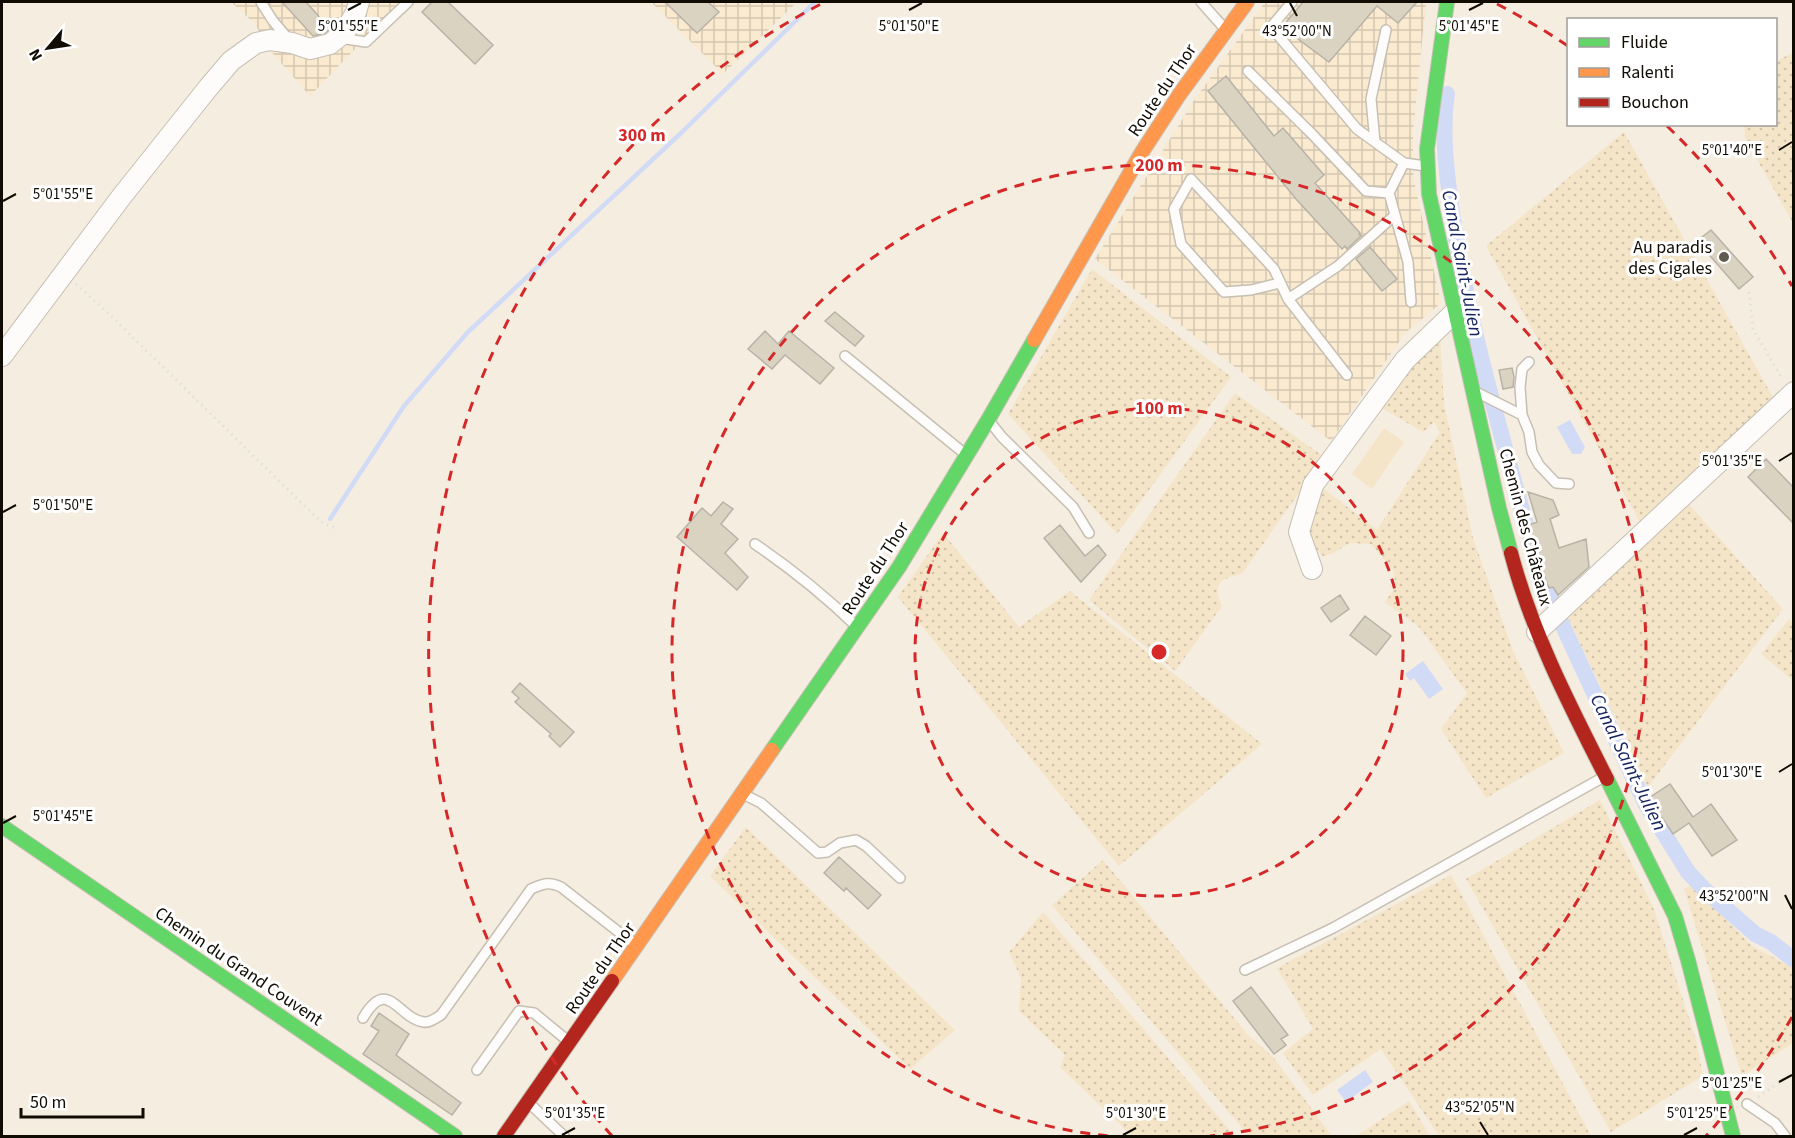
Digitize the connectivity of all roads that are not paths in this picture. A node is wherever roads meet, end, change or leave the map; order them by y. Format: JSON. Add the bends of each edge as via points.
{"nodes":[{"id":1,"x":261,"y":2,"type":"edge"},
{"id":2,"x":359,"y":2,"type":"edge"},
{"id":3,"x":408,"y":2,"type":"edge"},
{"id":4,"x":1201,"y":2,"type":"edge"},
{"id":5,"x":1247,"y":2,"type":"edge"},
{"id":6,"x":1292,"y":2,"type":"edge"},
{"id":7,"x":1447,"y":2,"type":"edge"},
{"id":8,"x":1225,"y":30,"type":"junction"},
{"id":9,"x":1386,"y":30,"type":"dead end"},
{"id":10,"x":338,"y":38,"type":"junction"},
{"id":11,"x":292,"y":43,"type":"junction"},
{"id":12,"x":1248,"y":71,"type":"dead end"},
{"id":13,"x":1375,"y":142,"type":"junction"},
{"id":14,"x":1404,"y":163,"type":"junction"},
{"id":15,"x":1428,"y":166,"type":"junction"},
{"id":16,"x":1389,"y":193,"type":"junction"},
{"id":17,"x":1395,"y":214,"type":"junction"},
{"id":18,"x":1280,"y":283,"type":"junction"},
{"id":19,"x":1288,"y":300,"type":"junction"},
{"id":20,"x":1411,"y":302,"type":"dead end"},
{"id":21,"x":1456,"y":311,"type":"junction"},
{"id":22,"x":2,"y":356,"type":"edge"},
{"id":23,"x":845,"y":356,"type":"dead end"},
{"id":24,"x":1529,"y":362,"type":"dead end"},
{"id":25,"x":1347,"y":375,"type":"dead end"},
{"id":26,"x":1474,"y":390,"type":"junction"},
{"id":27,"x":1792,"y":394,"type":"edge"},
{"id":28,"x":1522,"y":415,"type":"junction"},
{"id":29,"x":988,"y":420,"type":"junction"},
{"id":30,"x":966,"y":456,"type":"junction"},
{"id":31,"x":1569,"y":484,"type":"dead end"},
{"id":32,"x":1089,"y":533,"type":"dead end"},
{"id":33,"x":754,"y":544,"type":"dead end"},
{"id":34,"x":1312,"y":569,"type":"dead end"},
{"id":35,"x":857,"y":628,"type":"junction"},
{"id":36,"x":1537,"y":633,"type":"junction"},
{"id":37,"x":1605,"y":777,"type":"junction"},
{"id":38,"x":743,"y":794,"type":"junction"},
{"id":39,"x":2,"y":826,"type":"edge"},
{"id":40,"x":900,"y":878,"type":"dead end"},
{"id":41,"x":638,"y":944,"type":"junction"},
{"id":42,"x":1245,"y":970,"type":"dead end"},
{"id":43,"x":363,"y":1018,"type":"dead end"},
{"id":44,"x":570,"y":1043,"type":"junction"},
{"id":45,"x":477,"y":1070,"type":"dead end"},
{"id":46,"x":528,"y":1102,"type":"junction"},
{"id":47,"x":1747,"y":1104,"type":"road end"},
{"id":48,"x":455,"y":1137,"type":"edge"},
{"id":49,"x":504,"y":1137,"type":"edge"},
{"id":50,"x":564,"y":1137,"type":"edge"},
{"id":51,"x":1733,"y":1137,"type":"edge"},
{"id":52,"x":1785,"y":1137,"type":"edge"}],
"edges":[{"from":1,"to":11,"type":"lane"},
{"from":2,"to":10,"type":"street","via":[[351,22]]},
{"from":3,"to":10,"type":"lane","via":[[366,42]]},
{"from":4,"to":8,"type":"lane"},
{"from":5,"to":8,"type":"street","name":"Route du Thor"},
{"from":6,"to":13,"type":"lane","via":[[1271,27],[1357,129]]},
{"from":7,"to":15,"type":"street","name":"Chemin des Châteaux"},
{"from":8,"to":29,"type":"street","name":"Route du Thor","via":[[1142,152]]},
{"from":9,"to":13,"type":"lane","via":[[1371,99]]},
{"from":10,"to":11,"type":"street","via":[[310,49]]},
{"from":11,"to":22,"type":"street","via":[[256,43],[231,61],[63,272]]},
{"from":12,"to":16,"type":"lane","via":[[1366,191]]},
{"from":13,"to":14,"type":"lane"},
{"from":14,"to":15,"type":"lane"},
{"from":14,"to":16,"type":"lane"},
{"from":15,"to":21,"type":"street","name":"Chemin des Châteaux","via":[[1429,194]]},
{"from":16,"to":17,"type":"lane"},
{"from":17,"to":19,"type":"lane","via":[[1338,266]]},
{"from":17,"to":20,"type":"lane","via":[[1408,262]]},
{"from":18,"to":18,"type":"lane","via":[[1224,292],[1181,244],[1174,209],[1191,179],[1274,269]]},
{"from":18,"to":19,"type":"lane"},
{"from":19,"to":25,"type":"lane"},
{"from":21,"to":26,"type":"street","name":"Chemin des Châteaux"},
{"from":21,"to":34,"type":"street","via":[[1405,360],[1313,485],[1299,532]]},
{"from":23,"to":30,"type":"lane"},
{"from":24,"to":28,"type":"lane","via":[[1522,369]]},
{"from":26,"to":28,"type":"lane"},
{"from":26,"to":36,"type":"street","name":"Chemin des Châteaux","via":[[1521,591]]},
{"from":27,"to":36,"type":"street"},
{"from":28,"to":31,"type":"lane","via":[[1539,465],[1557,483]]},
{"from":29,"to":30,"type":"street","name":"Route du Thor"},
{"from":29,"to":32,"type":"lane","via":[[1073,507]]},
{"from":30,"to":35,"type":"street","name":"Route du Thor"},
{"from":33,"to":35,"type":"lane","via":[[780,561]]},
{"from":35,"to":38,"type":"street","name":"Route du Thor"},
{"from":36,"to":37,"type":"street","name":"Chemin des Châteaux"},
{"from":37,"to":42,"type":"lane","via":[[1333,927]]},
{"from":37,"to":51,"type":"street","name":"Chemin des Châteaux","via":[[1675,916]]},
{"from":38,"to":40,"type":"lane","via":[[761,803],[818,853],[856,840]]},
{"from":38,"to":41,"type":"street","name":"Route du Thor"},
{"from":39,"to":48,"type":"street","name":"Chemin du Grand Couvent"},
{"from":41,"to":43,"type":"lane","via":[[561,887],[552,883],[542,885],[531,889],[441,1015],[424,1022],[389,1000],[378,1000]]},
{"from":41,"to":44,"type":"street","name":"Route du Thor"},
{"from":44,"to":45,"type":"lane","via":[[534,1013],[519,1011]]},
{"from":44,"to":46,"type":"street","name":"Route du Thor"},
{"from":46,"to":49,"type":"street","name":"Route du Thor"},
{"from":46,"to":50,"type":"lane"},
{"from":47,"to":52,"type":"lane","via":[[1775,1123]]}]}
